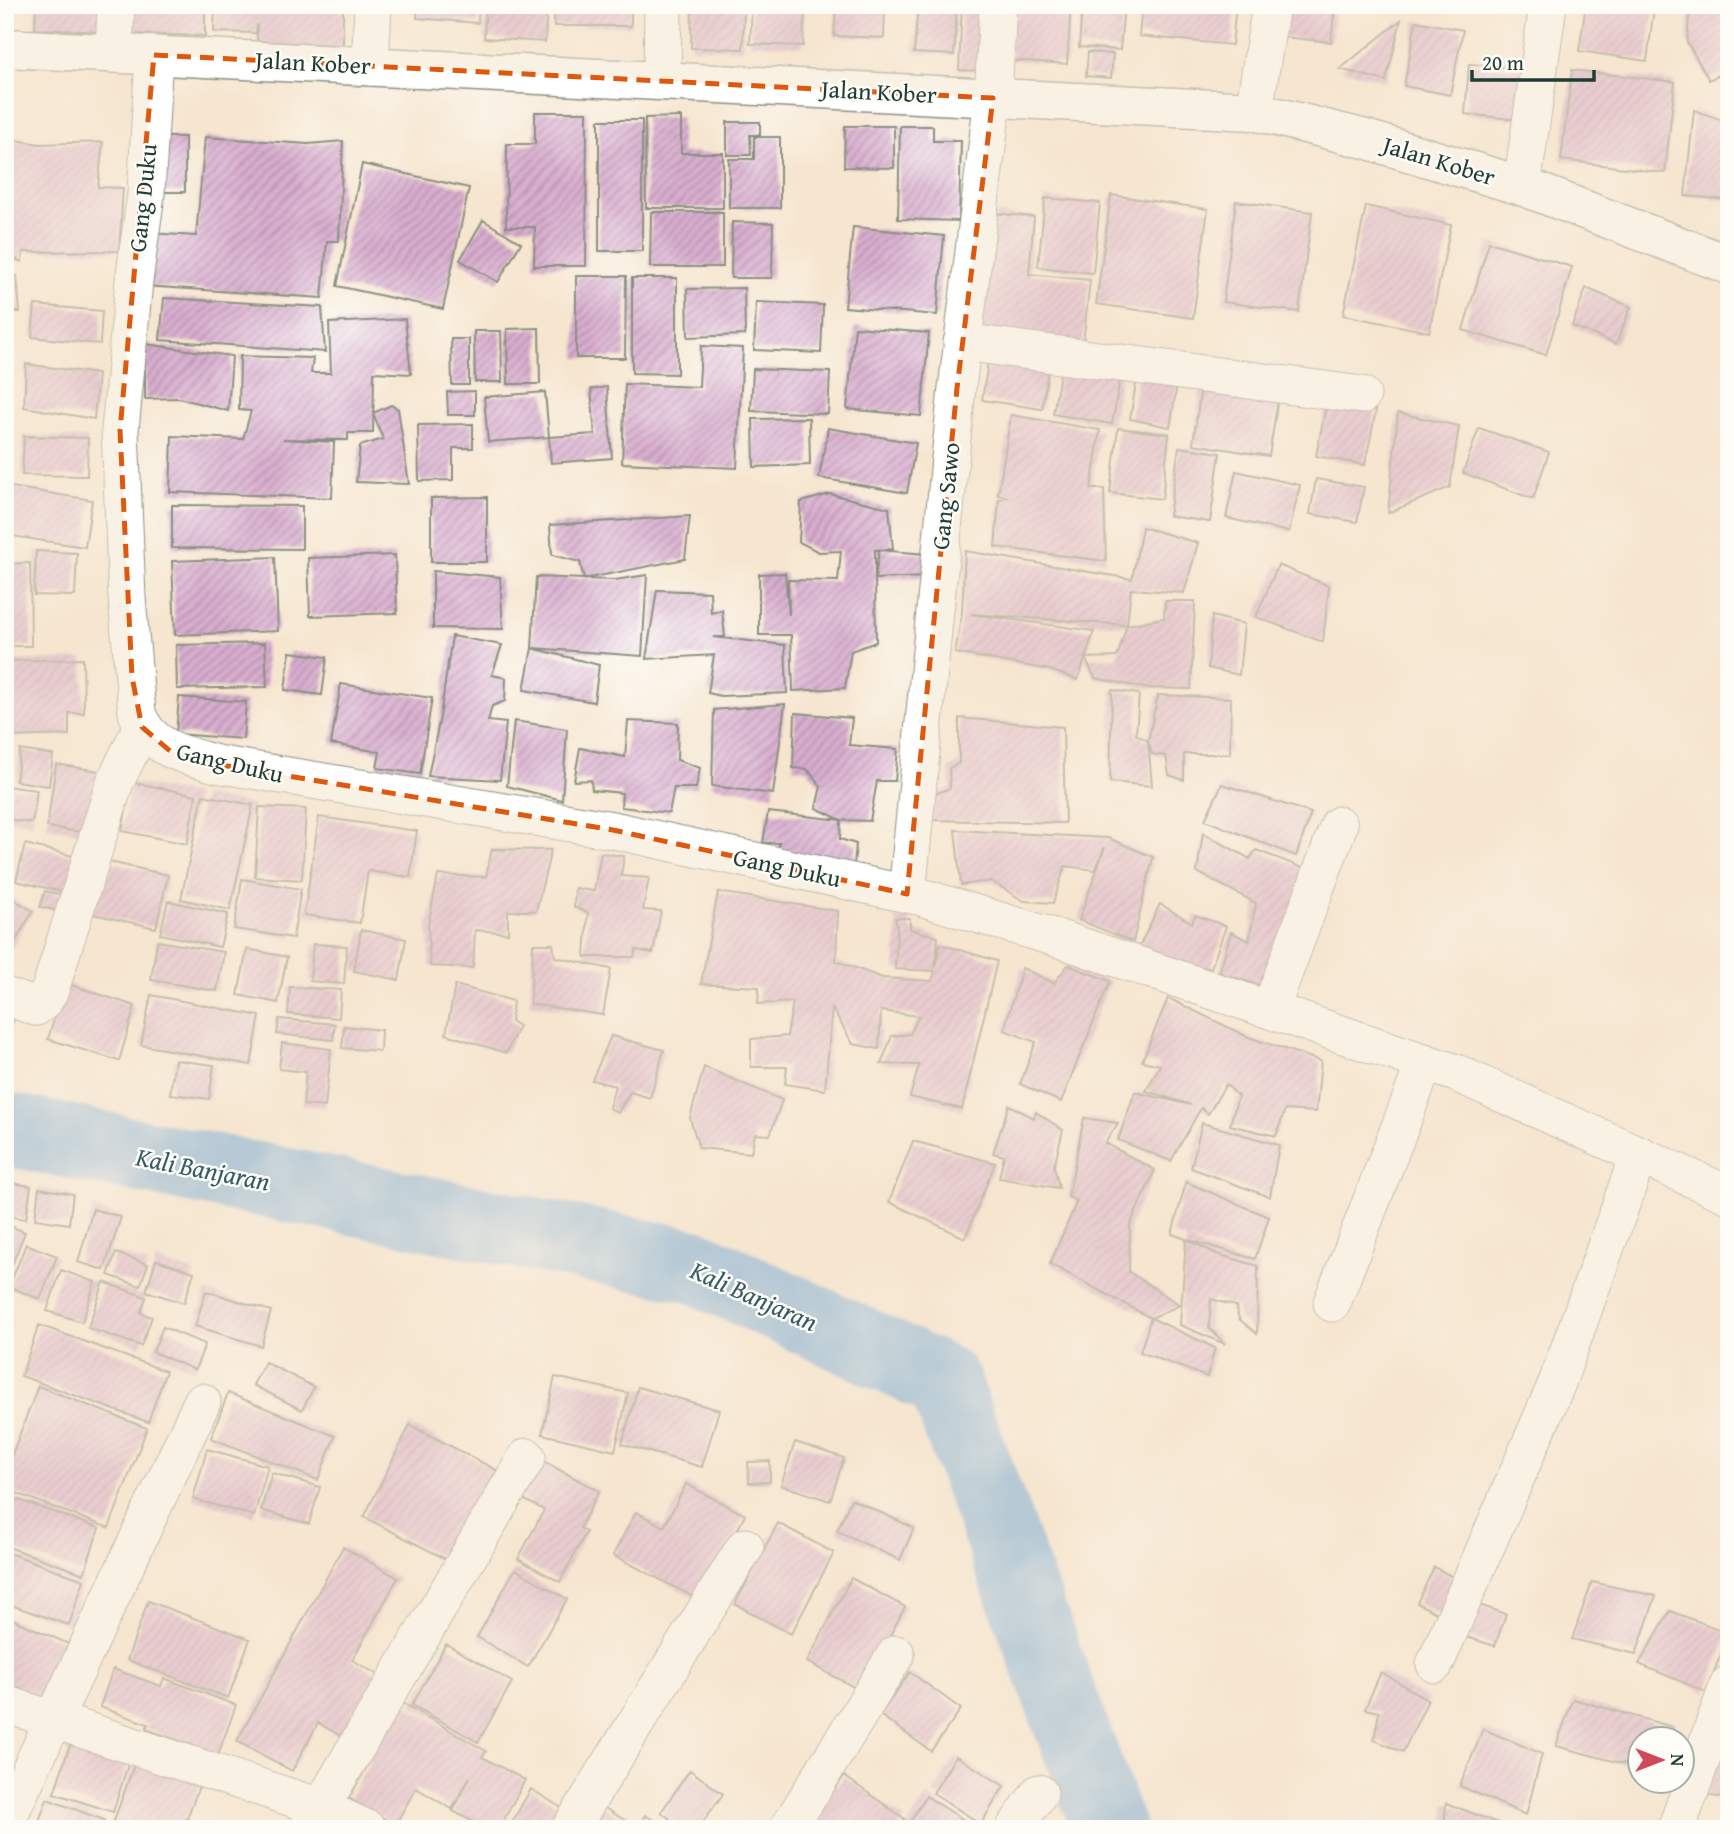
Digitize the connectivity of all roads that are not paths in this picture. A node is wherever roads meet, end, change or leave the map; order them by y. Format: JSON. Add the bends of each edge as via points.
{"nodes":[{"id":1,"x":116,"y":5,"type":"edge"},
{"id":2,"x":373,"y":5,"type":"edge"},
{"id":3,"x":663,"y":5,"type":"edge"},
{"id":4,"x":998,"y":5,"type":"edge"},
{"id":5,"x":1272,"y":5,"type":"edge"},
{"id":6,"x":1548,"y":5,"type":"edge"},
{"id":7,"x":5,"y":48,"type":"edge"},
{"id":8,"x":114,"y":54,"type":"junction"},
{"id":9,"x":154,"y":55,"type":"junction"},
{"id":10,"x":370,"y":67,"type":"junction"},
{"id":11,"x":662,"y":81,"type":"junction"},
{"id":12,"x":993,"y":98,"type":"junction"},
{"id":13,"x":1254,"y":111,"type":"junction"},
{"id":14,"x":1522,"y":186,"type":"junction"},
{"id":15,"x":1729,"y":265,"type":"edge"},
{"id":16,"x":962,"y":342,"type":"junction"},
{"id":17,"x":1362,"y":395,"type":"dead end"},
{"id":18,"x":142,"y":727,"type":"junction"},
{"id":19,"x":1339,"y":825,"type":"dead end"},
{"id":20,"x":907,"y":894,"type":"junction"},
{"id":21,"x":5,"y":996,"type":"edge"},
{"id":22,"x":1270,"y":1010,"type":"junction"},
{"id":23,"x":1425,"y":1062,"type":"junction"},
{"id":24,"x":1639,"y":1154,"type":"junction"},
{"id":25,"x":1729,"y":1195,"type":"edge"},
{"id":26,"x":1332,"y":1303,"type":"dead end"},
{"id":27,"x":202,"y":1402,"type":"dead end"},
{"id":28,"x":527,"y":1457,"type":"dead end"},
{"id":29,"x":745,"y":1547,"type":"dead end"},
{"id":30,"x":896,"y":1654,"type":"dead end"},
{"id":31,"x":1435,"y":1664,"type":"dead end"},
{"id":32,"x":1729,"y":1684,"type":"edge"},
{"id":33,"x":5,"y":1704,"type":"edge"},
{"id":34,"x":54,"y":1721,"type":"junction"},
{"id":35,"x":1039,"y":1793,"type":"dead end"},
{"id":36,"x":314,"y":1818,"type":"edge"},
{"id":37,"x":5,"y":1824,"type":"edge"},
{"id":38,"x":367,"y":1829,"type":"edge"},
{"id":39,"x":570,"y":1829,"type":"edge"},
{"id":40,"x":788,"y":1829,"type":"edge"},
{"id":41,"x":1014,"y":1829,"type":"edge"},
{"id":42,"x":1676,"y":1829,"type":"edge"}],
"edges":[{"from":1,"to":8,"type":"street"},
{"from":2,"to":10,"type":"street"},
{"from":3,"to":11,"type":"street"},
{"from":4,"to":12,"type":"street","name":"Gang Sawo"},
{"from":5,"to":13,"type":"street"},
{"from":6,"to":14,"type":"street"},
{"from":7,"to":8,"type":"street","name":"Jalan Kober"},
{"from":8,"to":9,"type":"street","name":"Jalan Kober"},
{"from":9,"to":10,"type":"street","name":"Jalan Kober"},
{"from":9,"to":18,"type":"street","name":"Gang Duku","via":[[145,194],[120,430],[132,677]]},
{"from":10,"to":11,"type":"street","name":"Jalan Kober"},
{"from":11,"to":12,"type":"street","name":"Jalan Kober"},
{"from":12,"to":13,"type":"street","name":"Jalan Kober"},
{"from":12,"to":16,"type":"street","name":"Gang Sawo"},
{"from":13,"to":14,"type":"street","name":"Jalan Kober"},
{"from":14,"to":15,"type":"street","name":"Jalan Kober"},
{"from":16,"to":17,"type":"street"},
{"from":16,"to":20,"type":"street","name":"Gang Sawo"},
{"from":18,"to":20,"type":"street","name":"Gang Duku","via":[[170,751],[216,764],[613,830]]},
{"from":18,"to":21,"type":"street","via":[[115,782],[50,990],[36,1007]]},
{"from":19,"to":22,"type":"street"},
{"from":20,"to":22,"type":"street","name":"Gang Duku","via":[[1063,940]]},
{"from":22,"to":23,"type":"street","name":"Gang Duku"},
{"from":23,"to":24,"type":"street","name":"Gang Duku"},
{"from":23,"to":26,"type":"street"},
{"from":24,"to":25,"type":"street","name":"Gang Duku"},
{"from":24,"to":31,"type":"street","via":[[1557,1383]]},
{"from":27,"to":34,"type":"street"},
{"from":28,"to":36,"type":"street"},
{"from":29,"to":39,"type":"street"},
{"from":30,"to":40,"type":"street"},
{"from":32,"to":42,"type":"street"},
{"from":33,"to":34,"type":"street"},
{"from":34,"to":36,"type":"street"},
{"from":34,"to":37,"type":"street"},
{"from":35,"to":41,"type":"street"},
{"from":36,"to":38,"type":"street"}]}
